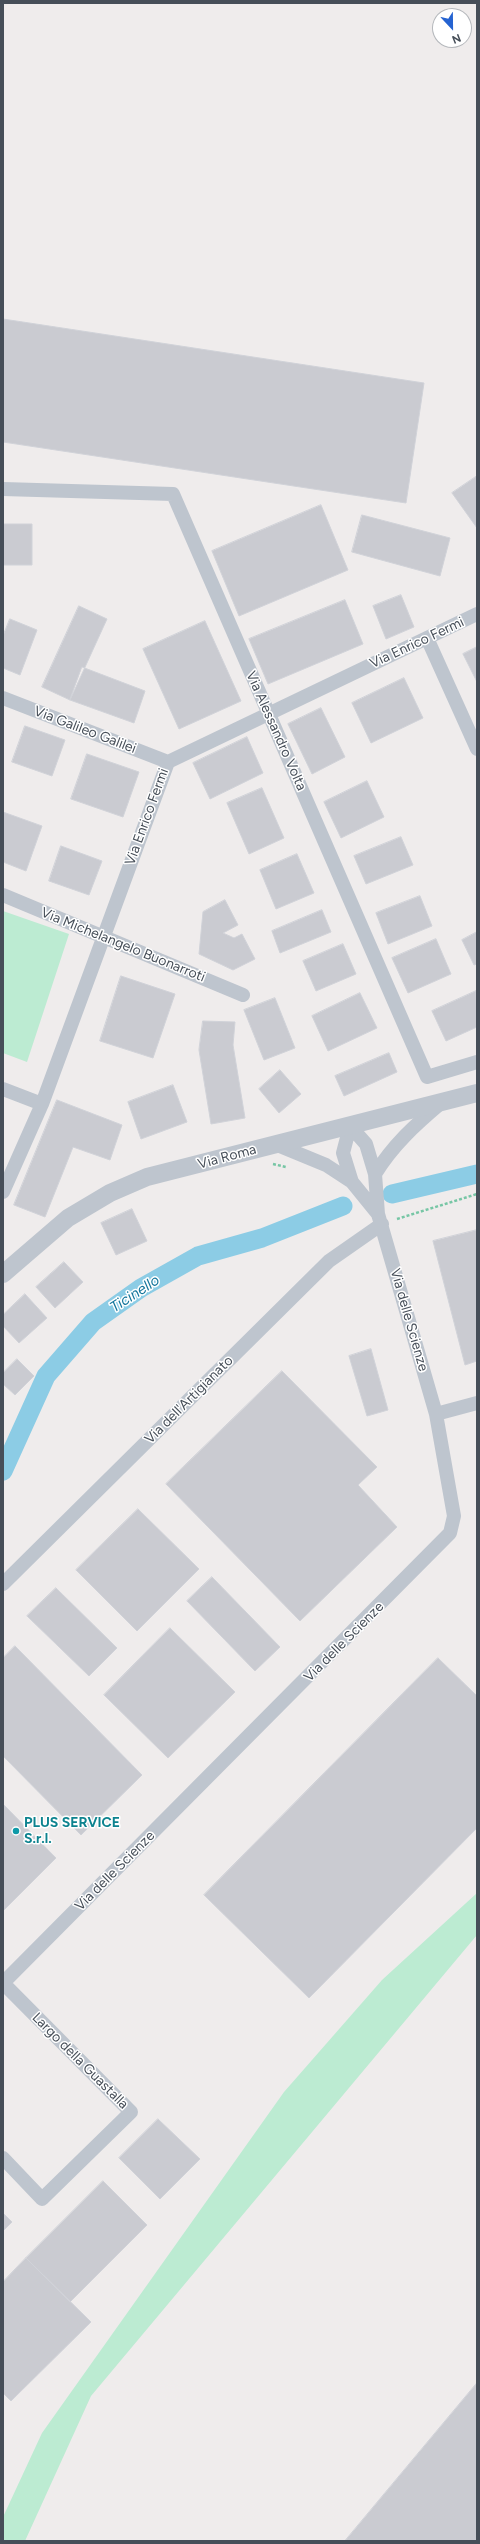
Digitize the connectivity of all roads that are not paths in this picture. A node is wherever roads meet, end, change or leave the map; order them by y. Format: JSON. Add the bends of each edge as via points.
{"nodes":[{"id":1,"x":3,"y":489,"type":"edge"},
{"id":2,"x":477,"y":614,"type":"edge"},
{"id":3,"x":427,"y":638,"type":"junction"},
{"id":4,"x":3,"y":698,"type":"edge"},
{"id":5,"x":269,"y":714,"type":"junction"},
{"id":6,"x":477,"y":749,"type":"edge"},
{"id":7,"x":168,"y":762,"type":"junction"},
{"id":8,"x":3,"y":895,"type":"edge"},
{"id":9,"x":103,"y":937,"type":"junction"},
{"id":10,"x":243,"y":995,"type":"dead end"},
{"id":11,"x":477,"y":1062,"type":"edge"},
{"id":12,"x":3,"y":1089,"type":"edge"},
{"id":13,"x":477,"y":1093,"type":"edge"},
{"id":14,"x":442,"y":1102,"type":"junction"},
{"id":15,"x":42,"y":1104,"type":"junction"},
{"id":16,"x":350,"y":1126,"type":"junction"},
{"id":17,"x":275,"y":1144,"type":"junction"},
{"id":18,"x":375,"y":1174,"type":"junction"},
{"id":19,"x":352,"y":1182,"type":"junction"},
{"id":20,"x":3,"y":1192,"type":"edge"},
{"id":21,"x":380,"y":1219,"type":"junction"},
{"id":22,"x":3,"y":1274,"type":"edge"},
{"id":23,"x":477,"y":1403,"type":"edge"},
{"id":24,"x":436,"y":1414,"type":"junction"},
{"id":25,"x":3,"y":1584,"type":"edge"},
{"id":26,"x":3,"y":1983,"type":"edge"},
{"id":27,"x":3,"y":2158,"type":"edge"}],
"edges":[{"from":1,"to":5,"type":"street","name":"Via Alessandro Volta","via":[[173,494]]},
{"from":2,"to":3,"type":"street","name":"Via Enrico Fermi"},
{"from":3,"to":5,"type":"street","name":"Via Enrico Fermi"},
{"from":3,"to":6,"type":"street"},
{"from":4,"to":7,"type":"street","name":"Via Galileo Galilei"},
{"from":5,"to":7,"type":"street","name":"Via Enrico Fermi"},
{"from":5,"to":11,"type":"street","name":"Via Alessandro Volta","via":[[427,1077]]},
{"from":7,"to":9,"type":"street","name":"Via Enrico Fermi"},
{"from":8,"to":9,"type":"street","name":"Via Michelangelo Buonarroti"},
{"from":9,"to":10,"type":"street","name":"Via Michelangelo Buonarroti"},
{"from":9,"to":15,"type":"street","name":"Via Enrico Fermi"},
{"from":12,"to":15,"type":"street"},
{"from":13,"to":14,"type":"street","name":"Via Roma"},
{"from":14,"to":16,"type":"street","name":"Via Roma"},
{"from":14,"to":18,"type":"street","via":[[403,1135],[389,1151]]},
{"from":15,"to":20,"type":"street","name":"Via Enrico Fermi"},
{"from":16,"to":17,"type":"street","name":"Via Roma"},
{"from":16,"to":18,"type":"street","name":"Via delle Scienze","via":[[366,1144]]},
{"from":16,"to":19,"type":"street","name":"Via delle Scienze","via":[[343,1153]]},
{"from":17,"to":19,"type":"street","name":"Via delle Scienze","via":[[326,1165]]},
{"from":17,"to":22,"type":"street","name":"Via Roma","via":[[147,1177],[110,1193],[68,1218]]},
{"from":18,"to":21,"type":"street","name":"Via delle Scienze"},
{"from":19,"to":21,"type":"street","name":"Via delle Scienze"},
{"from":21,"to":24,"type":"street","name":"Via delle Scienze"},
{"from":21,"to":25,"type":"street","name":"Via dell'Artigianato","via":[[329,1261]]},
{"from":23,"to":24,"type":"street"},
{"from":24,"to":26,"type":"street","name":"Via delle Scienze","via":[[454,1516],[450,1533],[441,1545]]},
{"from":26,"to":27,"type":"street","name":"Largo della Guastalla","via":[[131,2112],[42,2199]]}]}
